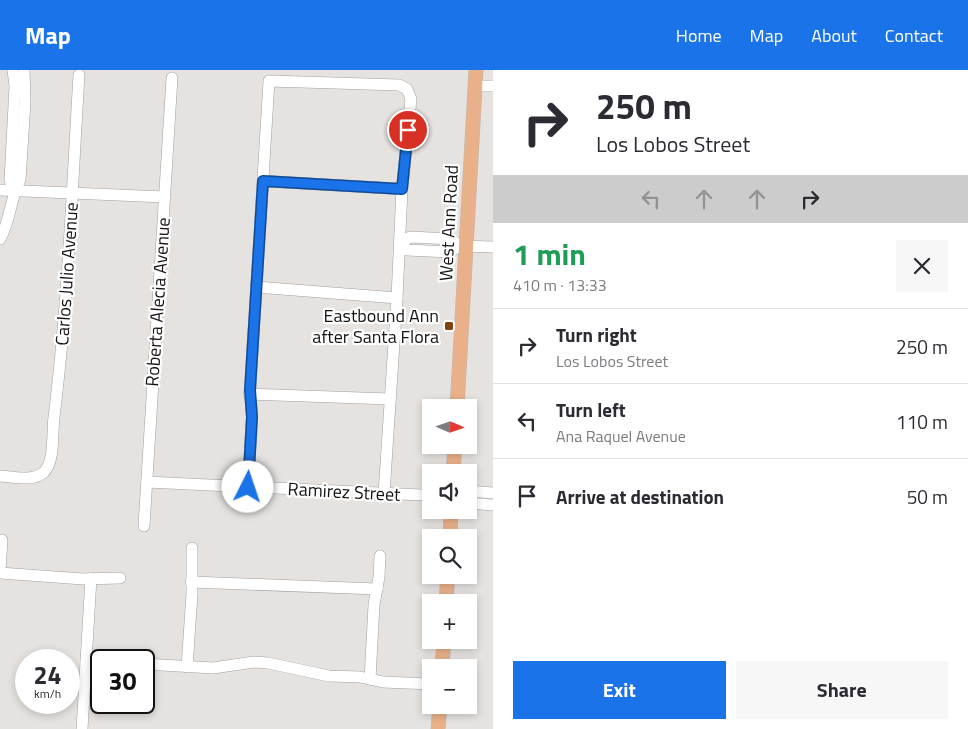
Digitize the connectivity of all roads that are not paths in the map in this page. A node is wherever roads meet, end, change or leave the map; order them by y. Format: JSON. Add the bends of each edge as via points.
{"nodes":[{"id":1,"x":13,"y":70,"type":"edge"},
{"id":2,"x":24,"y":70,"type":"edge"},
{"id":3,"x":476,"y":70,"type":"edge"},
{"id":4,"x":79,"y":75,"type":"dead end"},
{"id":5,"x":172,"y":78,"type":"dead end"},
{"id":6,"x":475,"y":86,"type":"junction"},
{"id":7,"x":493,"y":86,"type":"edge"},
{"id":8,"x":263,"y":181,"type":"junction"},
{"id":9,"x":402,"y":189,"type":"junction"},
{"id":10,"x":0,"y":190,"type":"edge"},
{"id":11,"x":14,"y":191,"type":"junction"},
{"id":12,"x":72,"y":192,"type":"junction"},
{"id":13,"x":165,"y":197,"type":"junction"},
{"id":14,"x":0,"y":239,"type":"edge"},
{"id":15,"x":400,"y":244,"type":"junction"},
{"id":16,"x":463,"y":246,"type":"junction"},
{"id":17,"x":493,"y":247,"type":"edge"},
{"id":18,"x":256,"y":287,"type":"junction"},
{"id":19,"x":397,"y":298,"type":"junction"},
{"id":20,"x":249,"y":394,"type":"junction"},
{"id":21,"x":390,"y":399,"type":"junction"},
{"id":22,"x":457,"y":399,"type":"edge"},
{"id":23,"x":0,"y":476,"type":"edge"},
{"id":24,"x":147,"y":482,"type":"junction"},
{"id":25,"x":248,"y":487,"type":"junction"},
{"id":26,"x":477,"y":492,"type":"edge"},
{"id":27,"x":493,"y":493,"type":"edge"},
{"id":28,"x":384,"y":494,"type":"junction"},
{"id":29,"x":421,"y":496,"type":"dead end"},
{"id":30,"x":477,"y":504,"type":"edge"},
{"id":31,"x":493,"y":505,"type":"edge"},
{"id":32,"x":144,"y":526,"type":"dead end"},
{"id":33,"x":2,"y":540,"type":"dead end"},
{"id":34,"x":192,"y":548,"type":"dead end"},
{"id":35,"x":380,"y":556,"type":"dead end"},
{"id":36,"x":0,"y":571,"type":"edge"},
{"id":37,"x":91,"y":578,"type":"junction"},
{"id":38,"x":120,"y":578,"type":"dead end"},
{"id":39,"x":191,"y":582,"type":"junction"},
{"id":40,"x":377,"y":589,"type":"junction"},
{"id":41,"x":86,"y":662,"type":"junction"},
{"id":42,"x":90,"y":662,"type":"edge"},
{"id":43,"x":155,"y":665,"type":"edge"},
{"id":44,"x":187,"y":667,"type":"junction"},
{"id":45,"x":370,"y":679,"type":"junction"},
{"id":46,"x":422,"y":684,"type":"edge"},
{"id":47,"x":440,"y":714,"type":"edge"},
{"id":48,"x":439,"y":728,"type":"edge"},
{"id":49,"x":82,"y":729,"type":"edge"}],
"edges":[{"from":1,"to":11,"type":"street","via":[[10,180]]},
{"from":2,"to":11,"type":"street","via":[[20,180]]},
{"from":3,"to":6,"type":"main road","name":"West Ann Road"},
{"from":4,"to":12,"type":"street","name":"Carlos Julio Avenue"},
{"from":5,"to":13,"type":"street","name":"Roberta Alecia Avenue"},
{"from":6,"to":7,"type":"street"},
{"from":6,"to":16,"type":"main road","name":"West Ann Road"},
{"from":8,"to":9,"type":"street"},
{"from":8,"to":9,"type":"street","via":[[269,80],[399,84],[407,89],[410,99]]},
{"from":8,"to":18,"type":"street"},
{"from":9,"to":15,"type":"street"},
{"from":10,"to":11,"type":"street"},
{"from":11,"to":12,"type":"street"},
{"from":11,"to":14,"type":"street","via":[[7,226]]},
{"from":12,"to":13,"type":"street"},
{"from":12,"to":23,"type":"street","name":"Carlos Julio Avenue","via":[[61,364],[50,461],[45,472],[31,478]]},
{"from":13,"to":24,"type":"street","name":"Roberta Alecia Avenue"},
{"from":15,"to":16,"type":"street","via":[[407,250],[450,252]]},
{"from":15,"to":19,"type":"street"},
{"from":16,"to":17,"type":"street"},
{"from":16,"to":22,"type":"main road","name":"West Ann Road"},
{"from":18,"to":19,"type":"street"},
{"from":18,"to":20,"type":"street"},
{"from":19,"to":21,"type":"street"},
{"from":20,"to":21,"type":"street"},
{"from":20,"to":25,"type":"street","via":[[252,417]]},
{"from":21,"to":28,"type":"street"},
{"from":24,"to":25,"type":"street","name":"Ramirez Street"},
{"from":24,"to":32,"type":"street","name":"Roberta Alecia Avenue"},
{"from":25,"to":28,"type":"street","name":"Ramirez Street"},
{"from":26,"to":27,"type":"street"},
{"from":28,"to":29,"type":"street","name":"Ramirez Street"},
{"from":30,"to":31,"type":"street"},
{"from":33,"to":36,"type":"street"},
{"from":34,"to":39,"type":"street"},
{"from":35,"to":40,"type":"street"},
{"from":36,"to":37,"type":"street"},
{"from":37,"to":38,"type":"street"},
{"from":37,"to":41,"type":"street"},
{"from":39,"to":40,"type":"street"},
{"from":39,"to":44,"type":"street"},
{"from":40,"to":45,"type":"street"},
{"from":41,"to":42,"type":"street"},
{"from":41,"to":49,"type":"street"},
{"from":43,"to":44,"type":"street"},
{"from":44,"to":45,"type":"street","via":[[223,667],[254,662],[329,676]]},
{"from":45,"to":46,"type":"street"},
{"from":47,"to":48,"type":"main road"}]}
